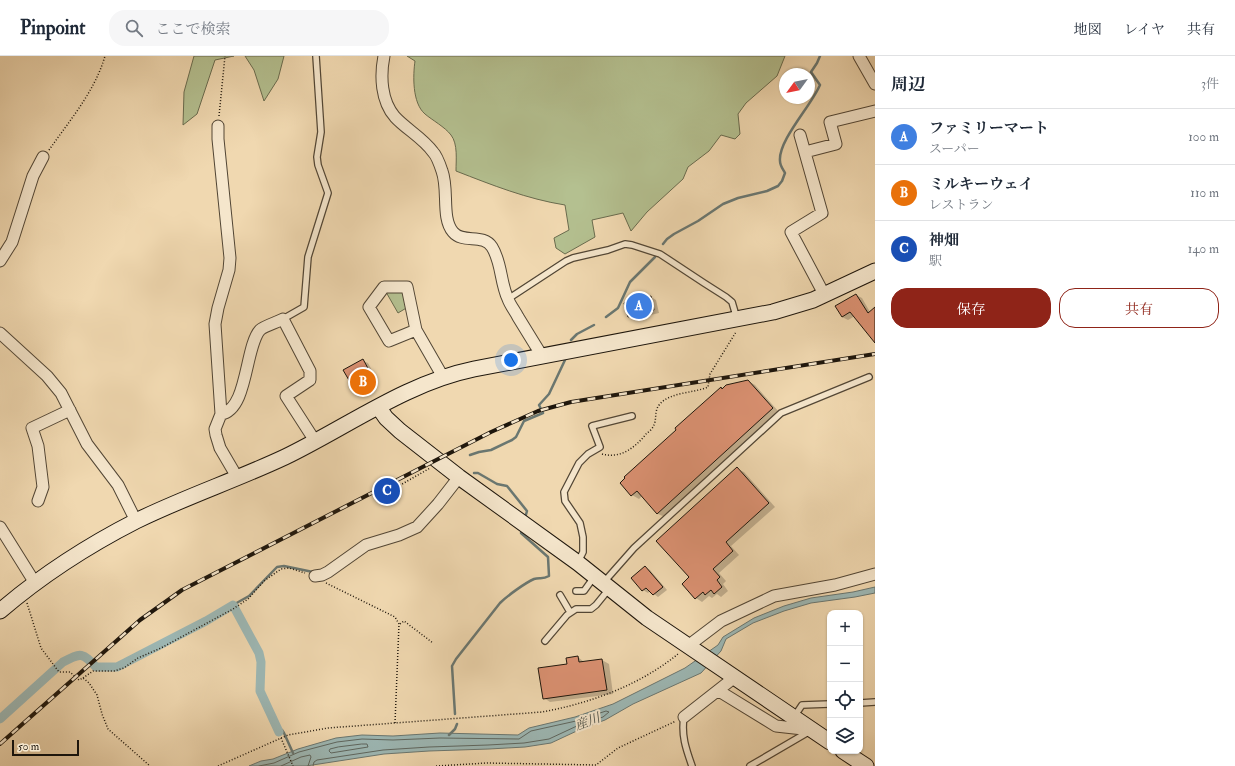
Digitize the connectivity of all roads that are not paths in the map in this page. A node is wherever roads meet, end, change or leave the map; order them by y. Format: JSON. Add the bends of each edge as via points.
{"nodes":[{"id":1,"x":316,"y":56,"type":"edge"},
{"id":2,"x":384,"y":56,"type":"edge"},
{"id":3,"x":859,"y":56,"type":"edge"},
{"id":4,"x":875,"y":84,"type":"edge"},
{"id":5,"x":875,"y":111,"type":"edge"},
{"id":6,"x":218,"y":126,"type":"road end"},
{"id":7,"x":800,"y":135,"type":"dead end"},
{"id":8,"x":805,"y":152,"type":"junction"},
{"id":9,"x":43,"y":158,"type":"road end"},
{"id":10,"x":0,"y":261,"type":"edge"},
{"id":11,"x":875,"y":271,"type":"edge"},
{"id":12,"x":825,"y":296,"type":"junction"},
{"id":13,"x":508,"y":299,"type":"junction"},
{"id":14,"x":283,"y":319,"type":"junction"},
{"id":15,"x":737,"y":320,"type":"junction"},
{"id":16,"x":416,"y":330,"type":"junction"},
{"id":17,"x":0,"y":333,"type":"edge"},
{"id":18,"x":542,"y":356,"type":"junction"},
{"id":19,"x":443,"y":377,"type":"junction"},
{"id":20,"x":869,"y":377,"type":"dead end"},
{"id":21,"x":379,"y":408,"type":"junction"},
{"id":22,"x":70,"y":410,"type":"junction"},
{"id":23,"x":221,"y":414,"type":"junction"},
{"id":24,"x":632,"y":416,"type":"dead end"},
{"id":25,"x":315,"y":441,"type":"junction"},
{"id":26,"x":238,"y":477,"type":"junction"},
{"id":27,"x":459,"y":477,"type":"junction"},
{"id":28,"x":38,"y":501,"type":"dead end"},
{"id":29,"x":136,"y":522,"type":"junction"},
{"id":30,"x":0,"y":527,"type":"edge"},
{"id":31,"x":578,"y":563,"type":"junction"},
{"id":32,"x":875,"y":574,"type":"edge"},
{"id":33,"x":315,"y":576,"type":"road end"},
{"id":34,"x":602,"y":583,"type":"junction"},
{"id":35,"x":29,"y":587,"type":"junction"},
{"id":36,"x":576,"y":591,"type":"dead end"},
{"id":37,"x":560,"y":595,"type":"dead end"},
{"id":38,"x":0,"y":612,"type":"edge"},
{"id":39,"x":570,"y":612,"type":"junction"},
{"id":40,"x":545,"y":641,"type":"dead end"},
{"id":41,"x":690,"y":647,"type":"junction"},
{"id":42,"x":733,"y":676,"type":"junction"},
{"id":43,"x":719,"y":691,"type":"junction"},
{"id":44,"x":875,"y":702,"type":"edge"},
{"id":45,"x":863,"y":703,"type":"edge"},
{"id":46,"x":827,"y":704,"type":"edge"},
{"id":47,"x":684,"y":717,"type":"joint"},
{"id":48,"x":794,"y":718,"type":"junction"},
{"id":49,"x":812,"y":730,"type":"junction"},
{"id":50,"x":827,"y":740,"type":"edge"},
{"id":51,"x":848,"y":754,"type":"edge"},
{"id":52,"x":692,"y":766,"type":"edge"},
{"id":53,"x":750,"y":766,"type":"edge"},
{"id":54,"x":866,"y":766,"type":"edge"}],
"edges":[{"from":1,"to":14,"type":"lane","via":[[321,132],[318,165],[328,194],[308,257],[304,307]]},
{"from":2,"to":13,"type":"street","via":[[382,81],[387,103],[394,116],[434,152],[446,187],[447,222],[454,234],[482,239],[491,245],[498,259]]},
{"from":3,"to":4,"type":"street"},
{"from":5,"to":8,"type":"street","via":[[830,122],[836,144]]},
{"from":6,"to":23,"type":"street","via":[[230,258],[215,324]]},
{"from":7,"to":8,"type":"street"},
{"from":8,"to":12,"type":"street","via":[[822,213],[791,232]]},
{"from":9,"to":10,"type":"street","via":[[32,176],[12,242]]},
{"from":11,"to":12,"type":"street"},
{"from":12,"to":15,"type":"street"},
{"from":13,"to":15,"type":"lane","via":[[566,261],[625,244],[660,254],[726,296],[732,302]]},
{"from":13,"to":18,"type":"street"},
{"from":14,"to":23,"type":"street","via":[[261,329],[254,342],[235,404],[227,413]]},
{"from":14,"to":25,"type":"street","via":[[310,371],[310,380],[286,396]]},
{"from":15,"to":18,"type":"street"},
{"from":16,"to":16,"type":"street","via":[[407,287],[384,287],[369,307],[389,341]]},
{"from":16,"to":19,"type":"street"},
{"from":17,"to":22,"type":"street","via":[[47,376],[61,393]]},
{"from":18,"to":19,"type":"street"},
{"from":19,"to":21,"type":"street","via":[[417,387]]},
{"from":20,"to":34,"type":"lane","via":[[781,413],[634,548]]},
{"from":21,"to":25,"type":"street"},
{"from":21,"to":27,"type":"street","via":[[400,431]]},
{"from":22,"to":28,"type":"street","via":[[32,428],[38,446],[43,487]]},
{"from":22,"to":29,"type":"street","via":[[87,444],[118,485]]},
{"from":23,"to":26,"type":"street","via":[[216,429],[217,441]]},
{"from":24,"to":31,"type":"lane","via":[[592,426],[600,447],[579,463],[564,492],[565,501],[580,523],[583,537],[583,552]]},
{"from":25,"to":26,"type":"street"},
{"from":26,"to":29,"type":"street"},
{"from":27,"to":31,"type":"street"},
{"from":27,"to":33,"type":"street","via":[[416,527],[366,545],[328,572]]},
{"from":29,"to":35,"type":"street","via":[[73,557]]},
{"from":30,"to":35,"type":"street"},
{"from":31,"to":34,"type":"street"},
{"from":32,"to":41,"type":"street","via":[[835,585],[774,596],[721,621]]},
{"from":34,"to":36,"type":"lane","via":[[584,591]]},
{"from":34,"to":39,"type":"lane","via":[[596,605],[591,609],[576,609]]},
{"from":34,"to":41,"type":"street"},
{"from":35,"to":38,"type":"street"},
{"from":37,"to":39,"type":"lane"},
{"from":39,"to":40,"type":"lane"},
{"from":41,"to":42,"type":"street"},
{"from":42,"to":43,"type":"street"},
{"from":42,"to":48,"type":"street"},
{"from":43,"to":47,"type":"street"},
{"from":43,"to":49,"type":"street","via":[[776,726]]},
{"from":44,"to":45,"type":"lane"},
{"from":46,"to":48,"type":"lane","via":[[802,705]]},
{"from":47,"to":52,"type":"lane","via":[[683,740]]},
{"from":48,"to":49,"type":"street"},
{"from":49,"to":50,"type":"street"},
{"from":49,"to":53,"type":"lane"},
{"from":51,"to":54,"type":"street"}]}
